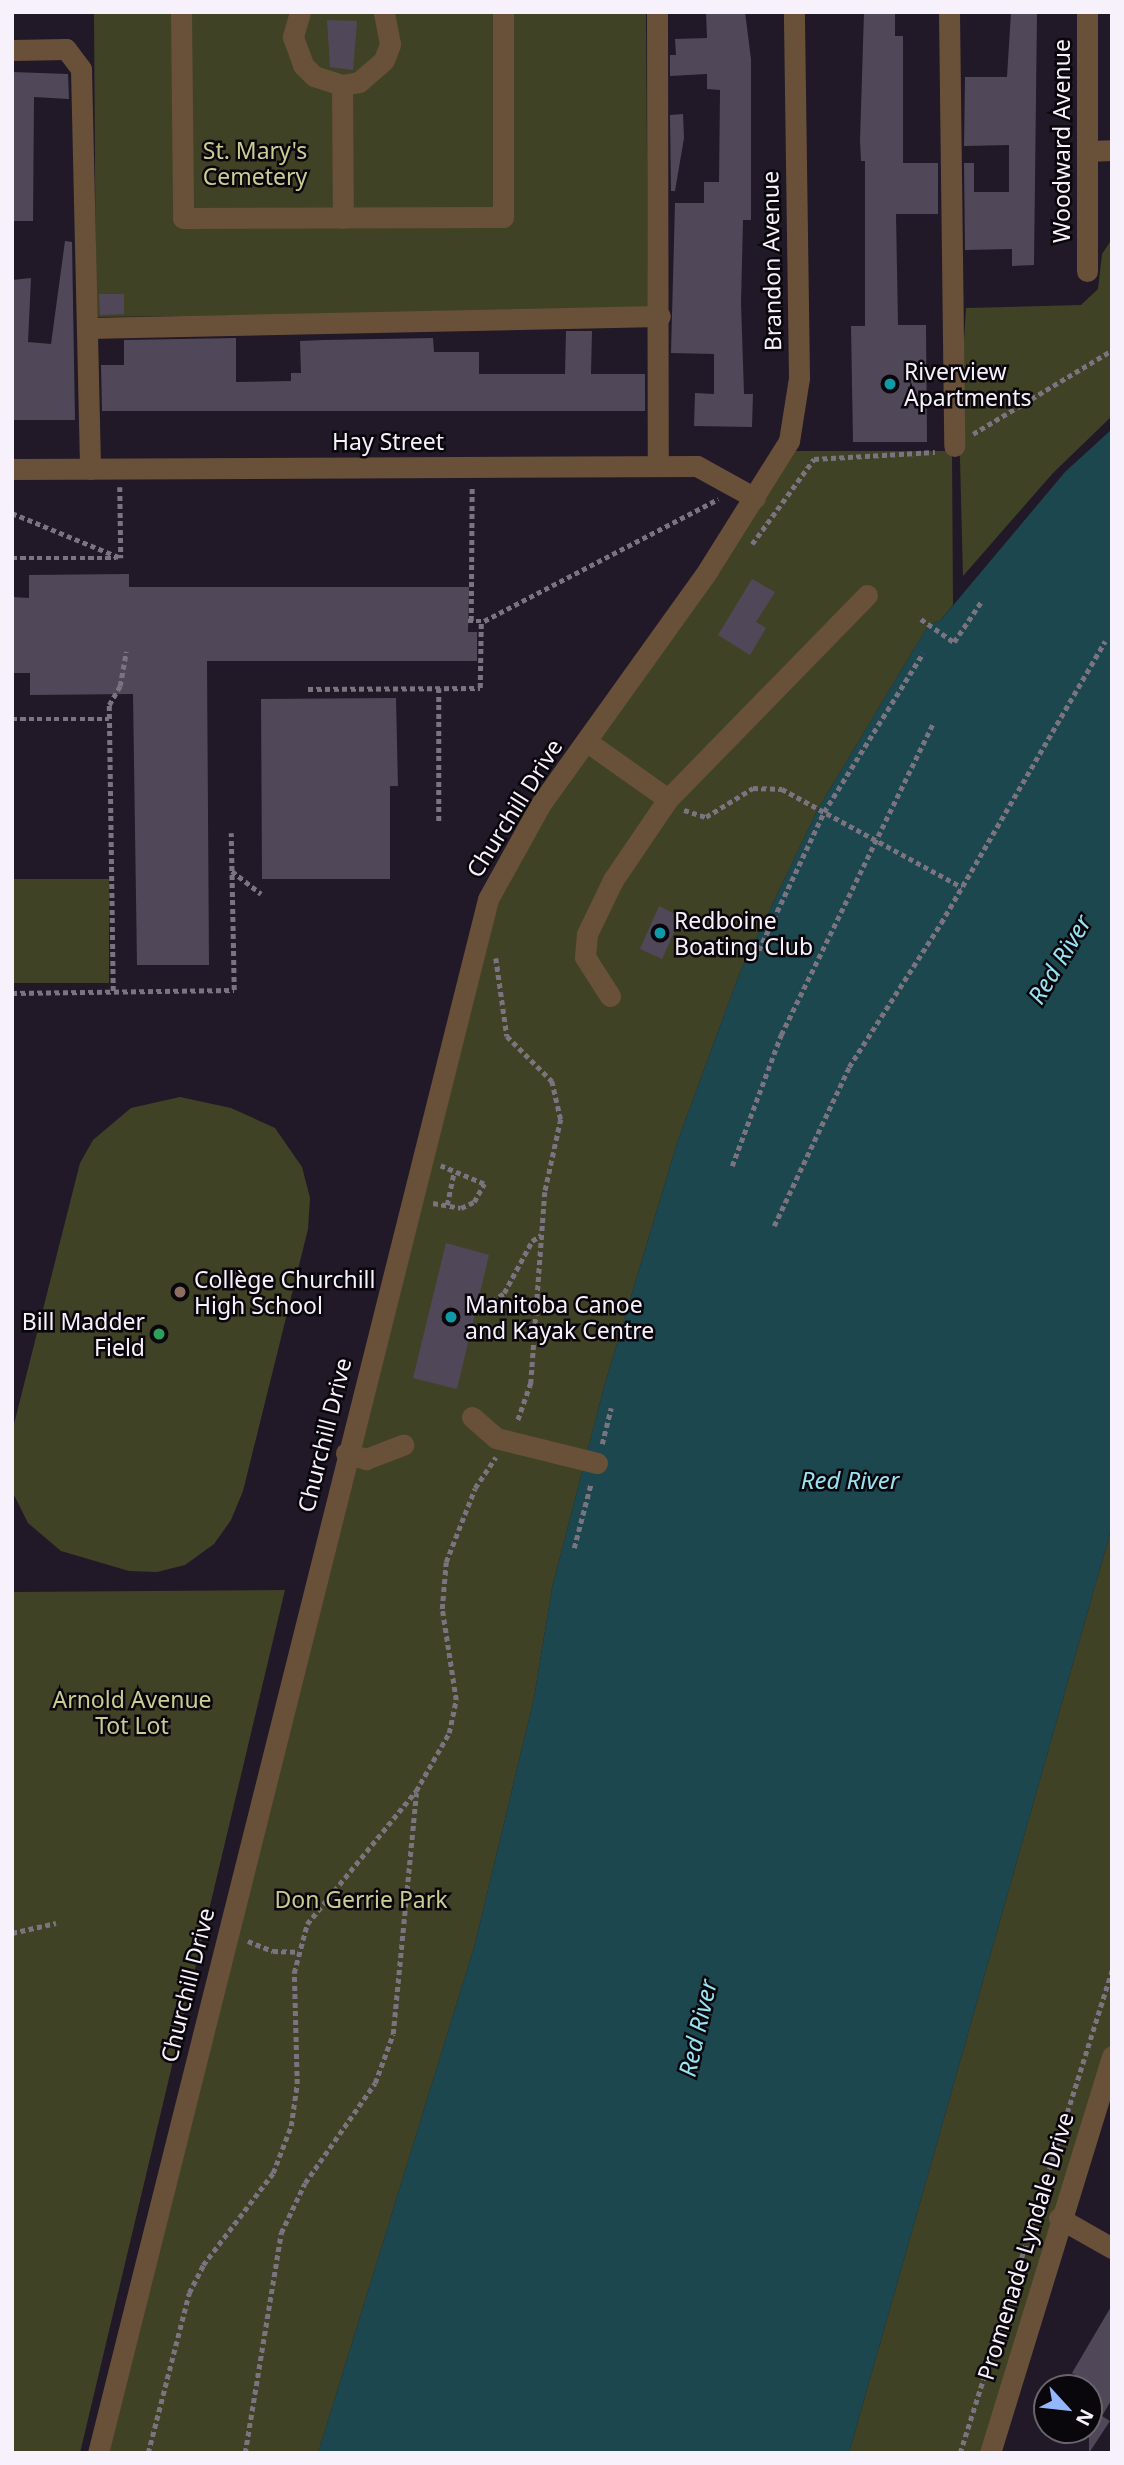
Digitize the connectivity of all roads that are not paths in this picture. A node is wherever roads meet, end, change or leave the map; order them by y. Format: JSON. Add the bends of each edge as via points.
{"nodes":[{"id":1,"x":181,"y":12,"type":"edge"},
{"id":2,"x":300,"y":12,"type":"edge"},
{"id":3,"x":384,"y":12,"type":"edge"},
{"id":4,"x":503,"y":12,"type":"edge"},
{"id":5,"x":657,"y":12,"type":"edge"},
{"id":6,"x":794,"y":12,"type":"edge"},
{"id":7,"x":949,"y":12,"type":"edge"},
{"id":8,"x":1087,"y":12,"type":"edge"},
{"id":9,"x":12,"y":50,"type":"edge"},
{"id":10,"x":342,"y":85,"type":"junction"},
{"id":11,"x":1112,"y":150,"type":"edge"},
{"id":12,"x":1087,"y":151,"type":"junction"},
{"id":13,"x":343,"y":218,"type":"junction"},
{"id":14,"x":1087,"y":271,"type":"dead end"},
{"id":15,"x":660,"y":316,"type":"junction"},
{"id":16,"x":88,"y":328,"type":"junction"},
{"id":17,"x":954,"y":446,"type":"road end"},
{"id":18,"x":658,"y":466,"type":"junction"},
{"id":19,"x":12,"y":468,"type":"edge"},
{"id":20,"x":90,"y":469,"type":"junction"},
{"id":21,"x":755,"y":498,"type":"junction"},
{"id":22,"x":867,"y":595,"type":"dead end"},
{"id":23,"x":586,"y":741,"type":"junction"},
{"id":24,"x":668,"y":799,"type":"junction"},
{"id":25,"x":610,"y":996,"type":"dead end"},
{"id":26,"x":472,"y":1418,"type":"dead end"},
{"id":27,"x":403,"y":1445,"type":"dead end"},
{"id":28,"x":346,"y":1453,"type":"junction"},
{"id":29,"x":597,"y":1463,"type":"dead end"},
{"id":30,"x":1112,"y":2056,"type":"edge"},
{"id":31,"x":1059,"y":2218,"type":"junction"},
{"id":32,"x":1112,"y":2248,"type":"edge"},
{"id":33,"x":98,"y":2453,"type":"edge"},
{"id":34,"x":990,"y":2453,"type":"edge"}],
"edges":[{"from":1,"to":13,"type":"street","via":[[183,218]]},
{"from":2,"to":10,"type":"street","via":[[293,37],[303,65],[320,79]]},
{"from":3,"to":10,"type":"street","via":[[390,44],[384,60],[366,77]]},
{"from":4,"to":13,"type":"street","via":[[503,217]]},
{"from":5,"to":15,"type":"street"},
{"from":6,"to":21,"type":"street","name":"Brandon Avenue","via":[[797,408],[789,441]]},
{"from":7,"to":17,"type":"street"},
{"from":8,"to":12,"type":"street","name":"Woodward Avenue"},
{"from":9,"to":16,"type":"street","via":[[66,49],[81,69]]},
{"from":10,"to":13,"type":"street"},
{"from":11,"to":12,"type":"street"},
{"from":12,"to":14,"type":"street","name":"Woodward Avenue"},
{"from":15,"to":16,"type":"street"},
{"from":15,"to":18,"type":"street"},
{"from":16,"to":20,"type":"street"},
{"from":18,"to":20,"type":"street","name":"Hay Street"},
{"from":18,"to":21,"type":"street","name":"Hay Street","via":[[708,469]]},
{"from":19,"to":20,"type":"street","name":"Hay Street"},
{"from":21,"to":23,"type":"street","name":"Churchill Drive"},
{"from":22,"to":24,"type":"street"},
{"from":23,"to":24,"type":"street"},
{"from":23,"to":28,"type":"street","name":"Churchill Drive","via":[[534,816],[488,899]]},
{"from":24,"to":25,"type":"street","via":[[613,880],[587,934],[590,973]]},
{"from":26,"to":29,"type":"street","via":[[507,1441]]},
{"from":27,"to":28,"type":"street","via":[[366,1459]]},
{"from":28,"to":33,"type":"street","name":"Churchill Drive"},
{"from":30,"to":31,"type":"street","name":"Promenade Lyndale Drive"},
{"from":31,"to":32,"type":"street"},
{"from":31,"to":34,"type":"street","name":"Promenade Lyndale Drive"}]}
